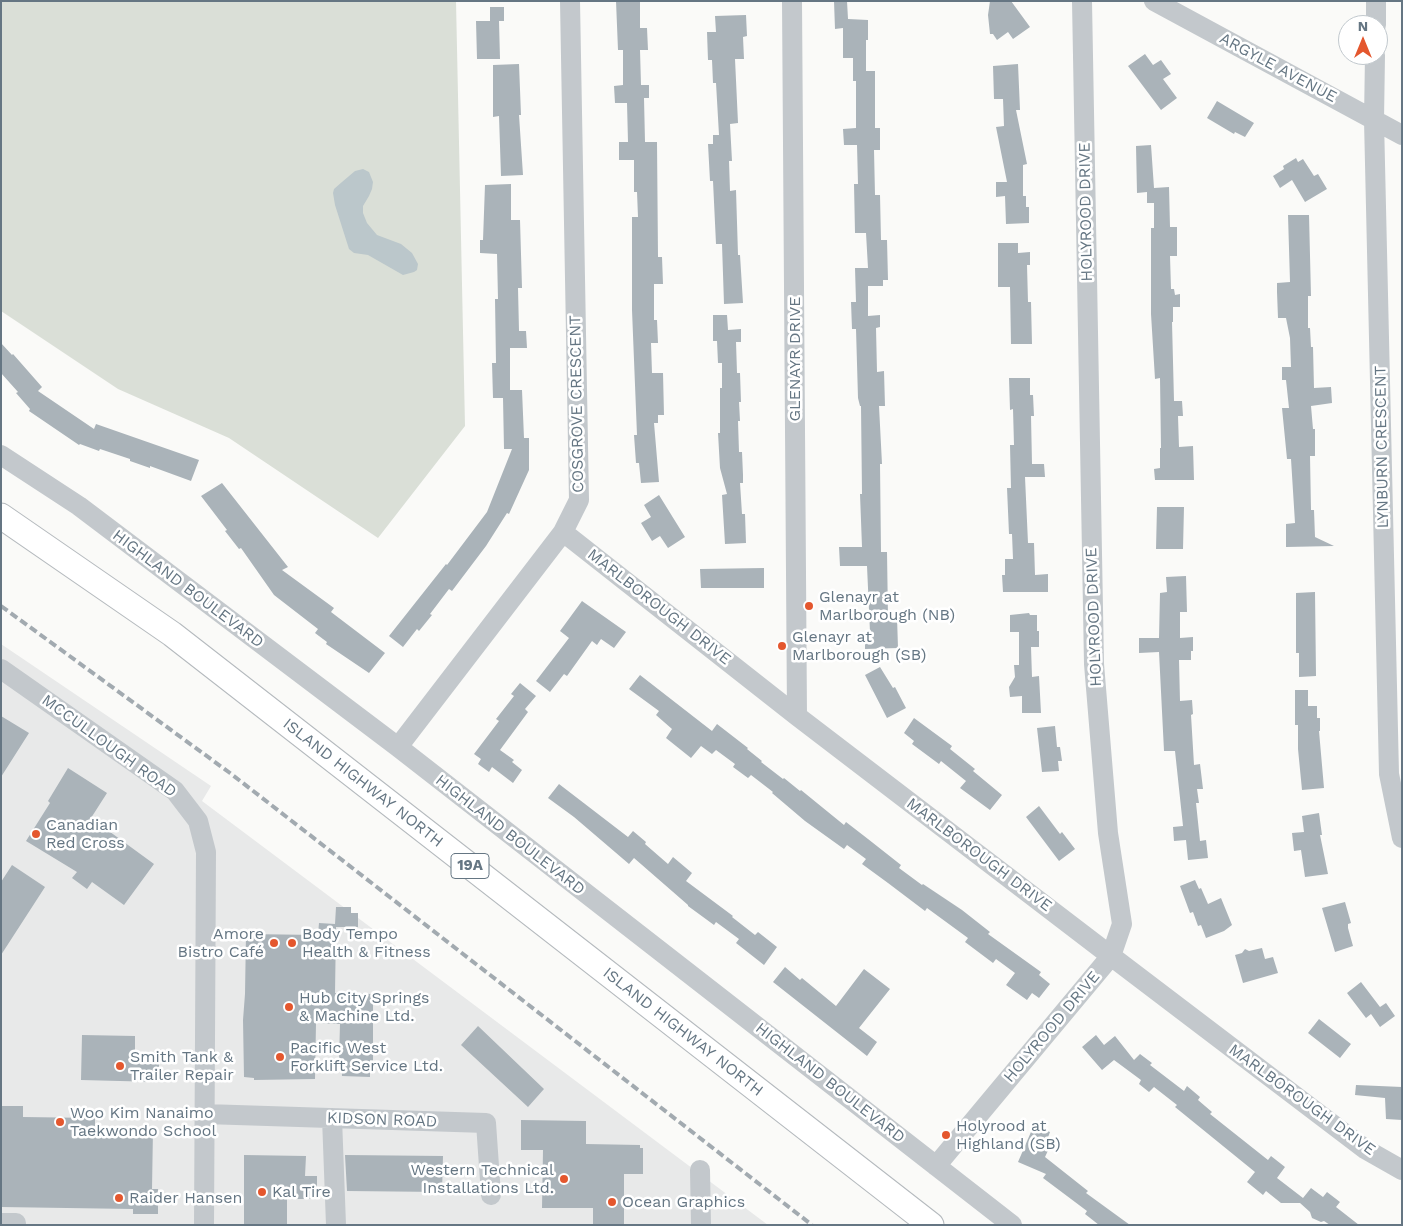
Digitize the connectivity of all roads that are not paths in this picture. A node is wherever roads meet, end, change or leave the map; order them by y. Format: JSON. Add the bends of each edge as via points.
{"nodes":[{"id":1,"x":570,"y":1,"type":"edge"},
{"id":2,"x":792,"y":1,"type":"edge"},
{"id":3,"x":1082,"y":1,"type":"edge"},
{"id":4,"x":1154,"y":1,"type":"edge"},
{"id":5,"x":1376,"y":1,"type":"edge"},
{"id":6,"x":1376,"y":15,"type":"edge"},
{"id":7,"x":1375,"y":65,"type":"edge"},
{"id":8,"x":1374,"y":120,"type":"junction"},
{"id":9,"x":1402,"y":135,"type":"edge"},
{"id":10,"x":1,"y":455,"type":"edge"},
{"id":11,"x":1,"y":516,"type":"edge"},
{"id":12,"x":563,"y":532,"type":"junction"},
{"id":13,"x":1,"y":669,"type":"edge"},
{"id":14,"x":798,"y":716,"type":"junction"},
{"id":15,"x":398,"y":747,"type":"junction"},
{"id":16,"x":1395,"y":774,"type":"edge"},
{"id":17,"x":1402,"y":838,"type":"edge"},
{"id":18,"x":1111,"y":956,"type":"junction"},
{"id":19,"x":206,"y":1114,"type":"junction"},
{"id":20,"x":332,"y":1118,"type":"junction"},
{"id":21,"x":936,"y":1166,"type":"junction"},
{"id":22,"x":700,"y":1170,"type":"dead end"},
{"id":23,"x":1402,"y":1170,"type":"edge"},
{"id":24,"x":491,"y":1195,"type":"dead end"},
{"id":25,"x":204,"y":1225,"type":"edge"},
{"id":26,"x":336,"y":1225,"type":"edge"},
{"id":27,"x":701,"y":1225,"type":"edge"},
{"id":28,"x":931,"y":1225,"type":"edge"},
{"id":29,"x":1012,"y":1225,"type":"edge"}],
"edges":[{"from":1,"to":12,"type":"street","name":"COSGROVE CRESCENT","via":[[580,500]]},
{"from":2,"to":14,"type":"street","name":"GLENAYR DRIVE"},
{"from":3,"to":18,"type":"street","name":"HOLYROOD DRIVE","via":[[1094,664],[1108,833],[1122,924]]},
{"from":4,"to":8,"type":"street","name":"ARGYLE AVENUE"},
{"from":5,"to":6,"type":"street"},
{"from":7,"to":8,"type":"street","name":"LYNBURN CRESCENT"},
{"from":8,"to":9,"type":"street","name":"ARGYLE AVENUE"},
{"from":8,"to":16,"type":"street","name":"LYNBURN CRESCENT"},
{"from":10,"to":15,"type":"street","name":"HIGHLAND BOULEVARD","via":[[79,506]]},
{"from":11,"to":28,"type":"main road","name":"ISLAND HIGHWAY NORTH","number":"19A","via":[[172,634]]},
{"from":12,"to":14,"type":"street","name":"MARLBOROUGH DRIVE"},
{"from":12,"to":15,"type":"street","name":"COSGROVE CRESCENT"},
{"from":13,"to":19,"type":"street","name":"MCCULLOUGH ROAD","via":[[175,792],[198,821],[206,852]]},
{"from":14,"to":18,"type":"street","name":"MARLBOROUGH DRIVE"},
{"from":15,"to":21,"type":"street","name":"HIGHLAND BOULEVARD"},
{"from":16,"to":17,"type":"street","name":"LYNBURN CRESCENT"},
{"from":18,"to":21,"type":"street","name":"HOLYROOD DRIVE"},
{"from":18,"to":23,"type":"street","name":"MARLBOROUGH DRIVE","via":[[1365,1149]]},
{"from":19,"to":20,"type":"street","name":"KIDSON ROAD"},
{"from":19,"to":25,"type":"street","name":"MCCULLOUGH ROAD"},
{"from":20,"to":24,"type":"street","name":"KIDSON ROAD","via":[[486,1123]]},
{"from":20,"to":26,"type":"street"},
{"from":21,"to":29,"type":"street","name":"HIGHLAND BOULEVARD"},
{"from":22,"to":27,"type":"street"}]}
